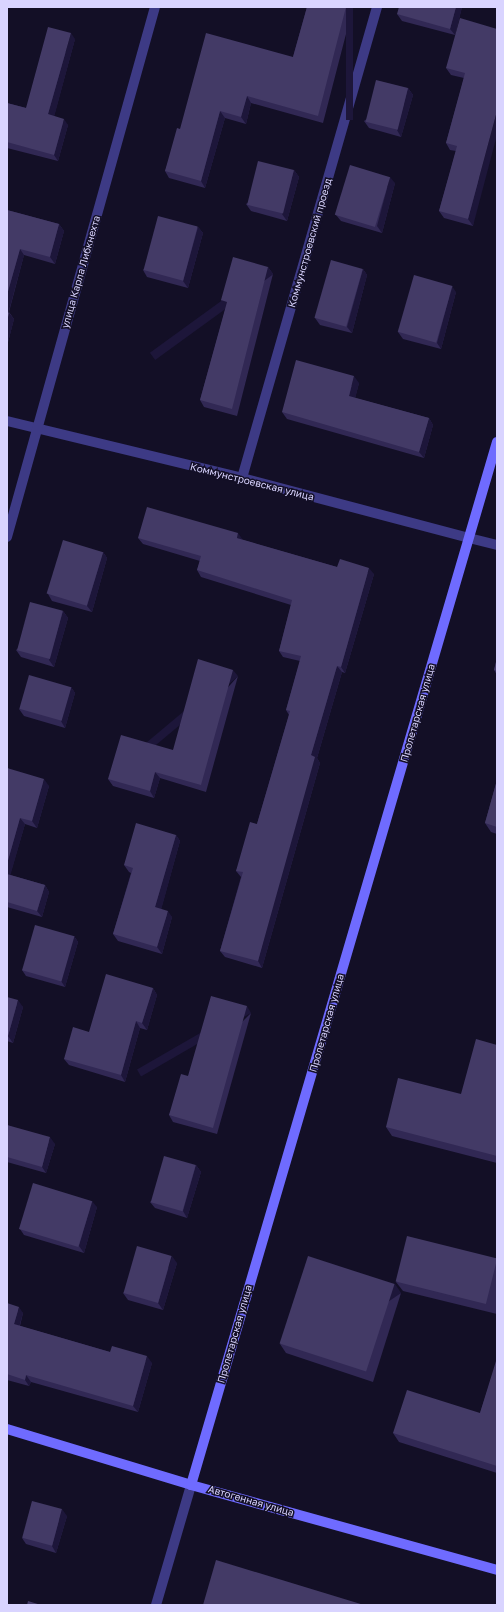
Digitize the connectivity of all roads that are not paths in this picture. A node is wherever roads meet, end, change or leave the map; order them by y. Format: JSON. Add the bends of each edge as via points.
{"nodes":[{"id":1,"x":155,"y":7,"type":"edge"},
{"id":2,"x":377,"y":7,"type":"edge"},
{"id":3,"x":7,"y":421,"type":"edge"},
{"id":4,"x":38,"y":430,"type":"junction"},
{"id":5,"x":497,"y":442,"type":"edge"},
{"id":6,"x":242,"y":478,"type":"junction"},
{"id":7,"x":7,"y":537,"type":"edge"},
{"id":8,"x":469,"y":538,"type":"junction"},
{"id":9,"x":497,"y":545,"type":"edge"},
{"id":10,"x":7,"y":1429,"type":"edge"},
{"id":11,"x":191,"y":1485,"type":"junction"},
{"id":12,"x":497,"y":1570,"type":"edge"},
{"id":13,"x":156,"y":1605,"type":"edge"}],
"edges":[{"from":1,"to":4,"type":"street","name":"улица Карла Либкнехта"},
{"from":2,"to":6,"type":"street","name":"Коммунстроевский проезд"},
{"from":3,"to":4,"type":"street","name":"Коммунстроевская улица"},
{"from":4,"to":6,"type":"street","name":"Коммунстроевская улица"},
{"from":4,"to":7,"type":"street","name":"улица Карла Либкнехта"},
{"from":5,"to":8,"type":"street","name":"Пролетарская улица"},
{"from":6,"to":8,"type":"street","name":"Коммунстроевская улица"},
{"from":8,"to":9,"type":"street","name":"Коммунстроевская улица"},
{"from":8,"to":11,"type":"street","name":"Пролетарская улица"},
{"from":10,"to":11,"type":"street","name":"Автогенная улица"},
{"from":11,"to":12,"type":"street","name":"Автогенная улица"},
{"from":11,"to":13,"type":"street","name":"Пролетарская улица"}]}
